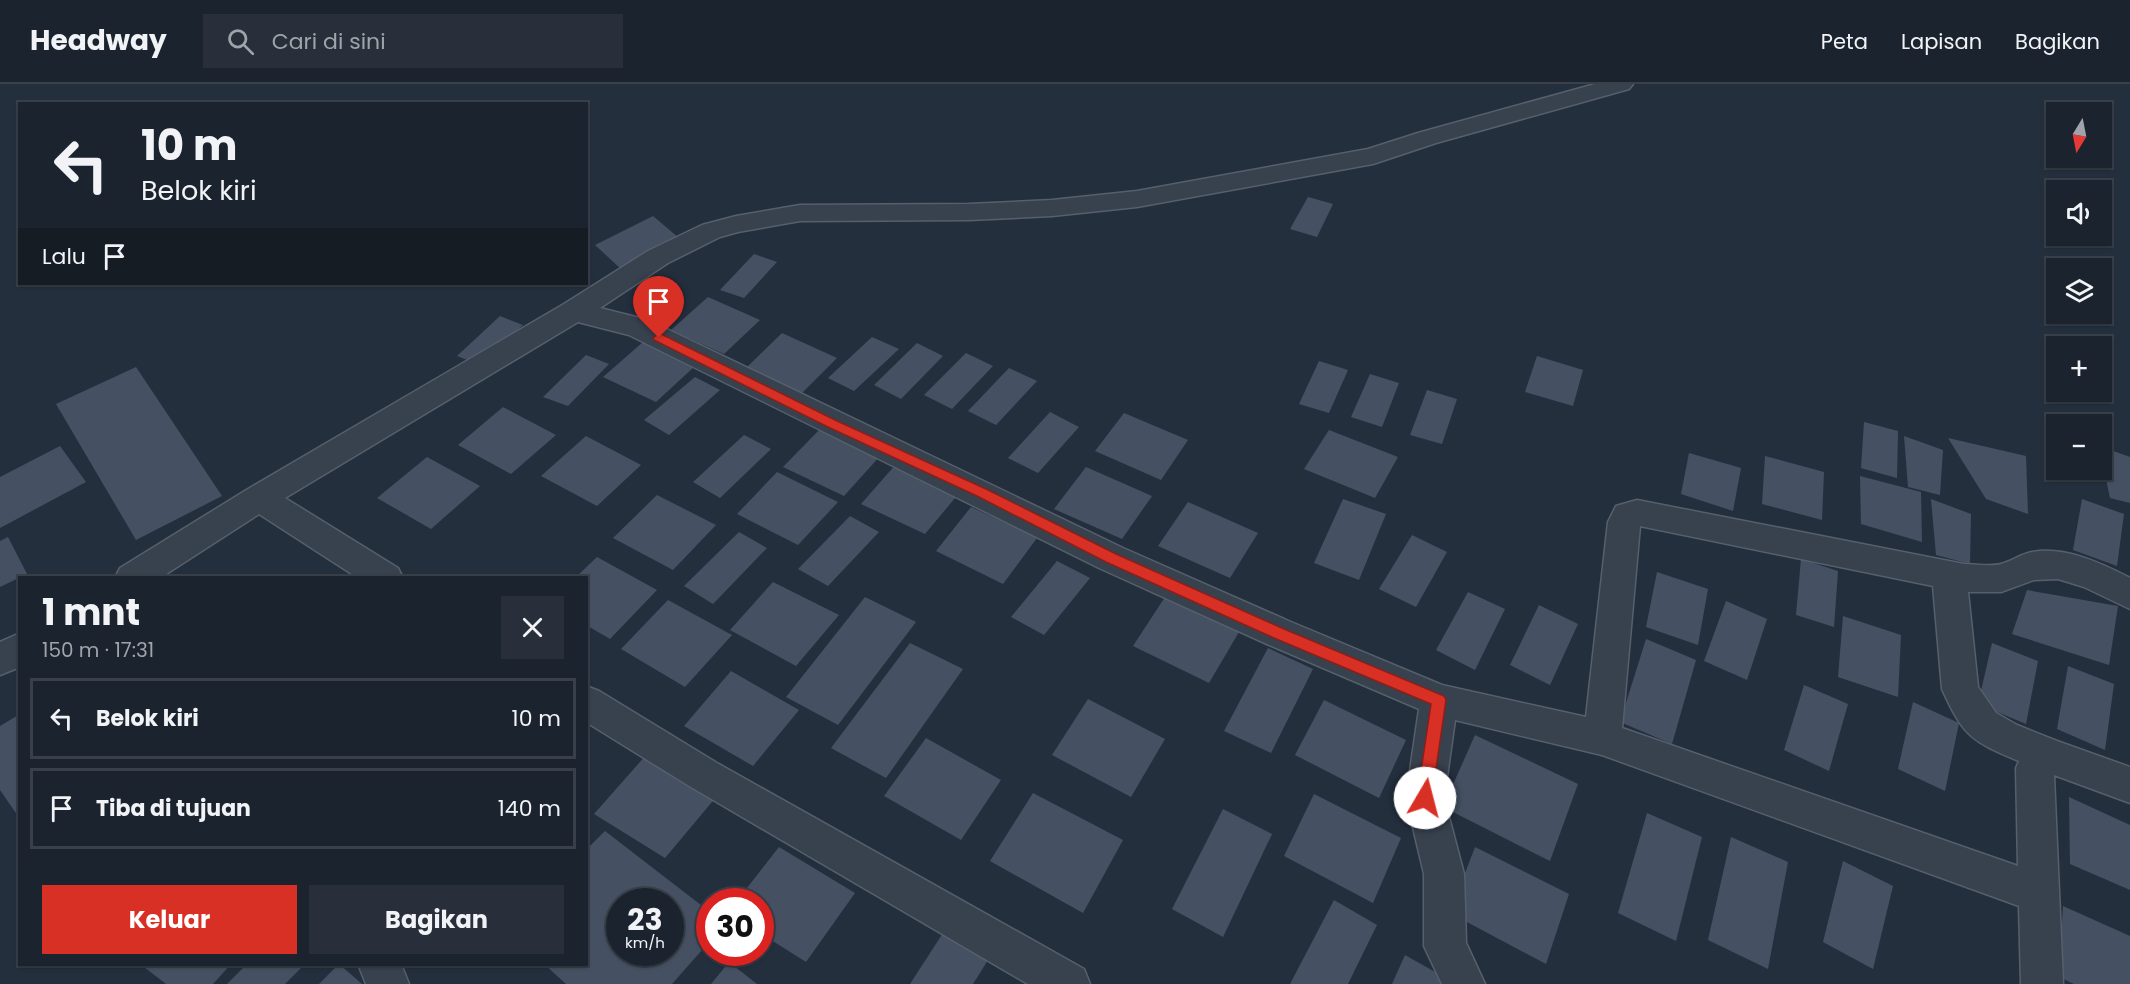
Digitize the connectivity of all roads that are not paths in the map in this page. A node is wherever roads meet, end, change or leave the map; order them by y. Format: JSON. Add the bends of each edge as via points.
{"nodes":[{"id":1,"x":1622,"y":84,"type":"edge"},
{"id":2,"x":574,"y":311,"type":"junction"},
{"id":3,"x":259,"y":498,"type":"junction"},
{"id":4,"x":1949,"y":575,"type":"junction"},
{"id":5,"x":135,"y":576,"type":"edge"},
{"id":6,"x":383,"y":576,"type":"edge"},
{"id":7,"x":2130,"y":595,"type":"edge"},
{"id":8,"x":18,"y":649,"type":"edge"},
{"id":9,"x":0,"y":660,"type":"edge"},
{"id":10,"x":1439,"y":700,"type":"junction"},
{"id":11,"x":588,"y":703,"type":"edge"},
{"id":12,"x":1602,"y":738,"type":"junction"},
{"id":13,"x":2050,"y":756,"type":"junction"},
{"id":14,"x":2130,"y":784,"type":"edge"},
{"id":15,"x":2039,"y":893,"type":"junction"},
{"id":16,"x":380,"y":966,"type":"edge"},
{"id":17,"x":388,"y":984,"type":"edge"},
{"id":18,"x":1069,"y":984,"type":"edge"},
{"id":19,"x":1464,"y":984,"type":"edge"},
{"id":20,"x":2042,"y":984,"type":"edge"}],
"edges":[{"from":1,"to":2,"type":"street","via":[[1373,156],[1137,199],[927,214],[800,213],[736,224],[683,242]]},
{"from":2,"to":3,"type":"street"},
{"from":2,"to":10,"type":"street","via":[[638,327],[1111,558]]},
{"from":3,"to":5,"type":"street"},
{"from":3,"to":6,"type":"street"},
{"from":4,"to":7,"type":"street","via":[[1992,579],[2032,566],[2052,566],[2096,576]]},
{"from":4,"to":12,"type":"street","via":[[1637,513],[1628,515],[1624,522]]},
{"from":4,"to":13,"type":"street","via":[[1960,689],[1971,710],[1983,725]]},
{"from":8,"to":9,"type":"street"},
{"from":10,"to":12,"type":"street"},
{"from":10,"to":19,"type":"street","via":[[1425,798],[1444,874],[1445,946]]},
{"from":11,"to":18,"type":"street","via":[[704,775]]},
{"from":12,"to":15,"type":"street"},
{"from":13,"to":14,"type":"street"},
{"from":13,"to":15,"type":"street","via":[[2041,758],[2035,768]]},
{"from":15,"to":20,"type":"street"},
{"from":16,"to":17,"type":"street"}]}
